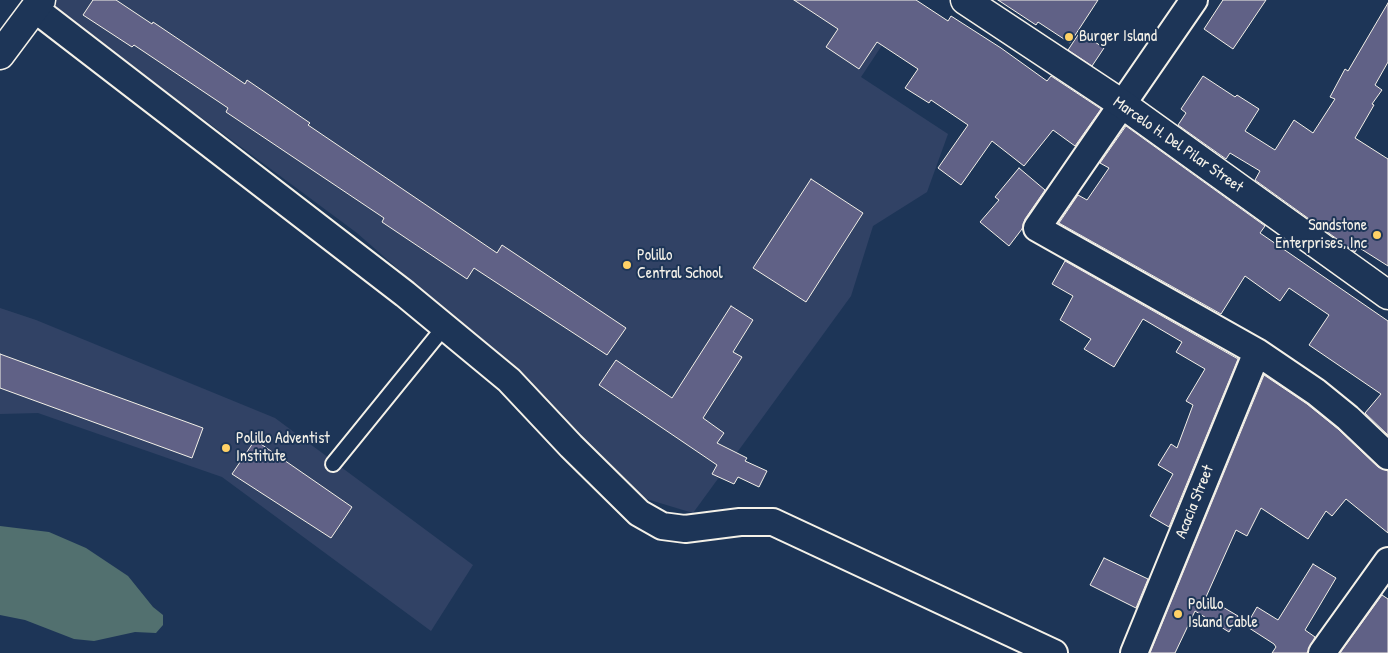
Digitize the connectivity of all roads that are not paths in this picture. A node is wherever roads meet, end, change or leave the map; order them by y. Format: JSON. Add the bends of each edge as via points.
{"nodes":[{"id":1,"x":965,"y":0,"type":"edge"},
{"id":2,"x":1194,"y":0,"type":"edge"},
{"id":3,"x":38,"y":4,"type":"edge"},
{"id":4,"x":0,"y":55,"type":"edge"},
{"id":5,"x":1122,"y":104,"type":"junction"},
{"id":6,"x":1388,"y":295,"type":"edge"},
{"id":7,"x":445,"y":326,"type":"junction"},
{"id":8,"x":1257,"y":352,"type":"junction"},
{"id":9,"x":1388,"y":456,"type":"edge"},
{"id":10,"x":333,"y":464,"type":"dead end"},
{"id":11,"x":1388,"y":561,"type":"edge"},
{"id":12,"x":1054,"y":653,"type":"edge"},
{"id":13,"x":1134,"y":653,"type":"edge"},
{"id":14,"x":1322,"y":653,"type":"edge"}],
"edges":[{"from":1,"to":5,"type":"main road","name":"Marcelo H. Del Pilar Street"},
{"from":2,"to":5,"type":"street"},
{"from":3,"to":4,"type":"main road"},
{"from":3,"to":7,"type":"street"},
{"from":5,"to":6,"type":"main road","name":"Marcelo H. Del Pilar Street"},
{"from":5,"to":8,"type":"street","via":[[1037,228]]},
{"from":7,"to":10,"type":"lane"},
{"from":7,"to":12,"type":"street","via":[[509,380],[639,513],[662,526],[685,529],[740,522],[773,522]]},
{"from":8,"to":9,"type":"street","via":[[1316,392]]},
{"from":8,"to":13,"type":"street","name":"Acacia Street"},
{"from":11,"to":14,"type":"street"}]}
